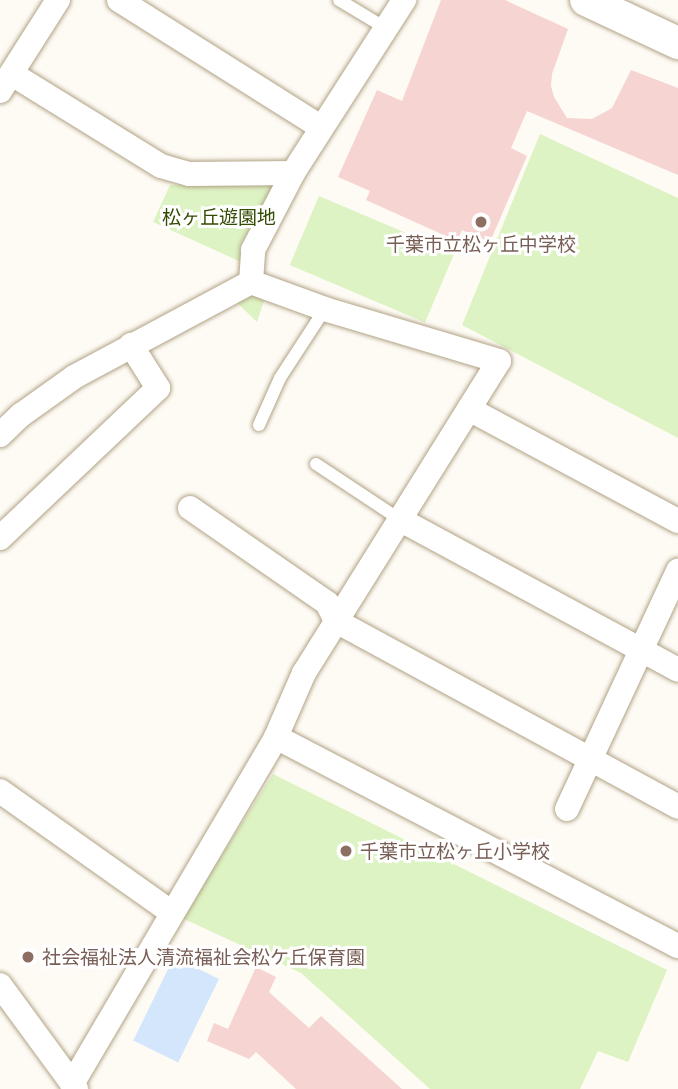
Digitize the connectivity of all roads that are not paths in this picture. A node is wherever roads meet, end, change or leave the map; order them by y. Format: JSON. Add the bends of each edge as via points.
{"nodes":[{"id":1,"x":58,"y":0,"type":"edge"},
{"id":2,"x":119,"y":0,"type":"edge"},
{"id":3,"x":339,"y":0,"type":"edge"},
{"id":4,"x":404,"y":0,"type":"edge"},
{"id":5,"x":586,"y":0,"type":"edge"},
{"id":6,"x":387,"y":29,"type":"junction"},
{"id":7,"x":678,"y":43,"type":"edge"},
{"id":8,"x":6,"y":82,"type":"edge"},
{"id":9,"x":321,"y":127,"type":"junction"},
{"id":10,"x":293,"y":173,"type":"junction"},
{"id":11,"x":251,"y":282,"type":"junction"},
{"id":12,"x":325,"y":309,"type":"junction"},
{"id":13,"x":131,"y":345,"type":"junction"},
{"id":14,"x":469,"y":409,"type":"junction"},
{"id":15,"x":259,"y":425,"type":"dead end"},
{"id":16,"x":0,"y":435,"type":"edge"},
{"id":17,"x":316,"y":464,"type":"dead end"},
{"id":18,"x":190,"y":508,"type":"dead end"},
{"id":19,"x":399,"y":519,"type":"junction"},
{"id":20,"x":678,"y":521,"type":"edge"},
{"id":21,"x":0,"y":538,"type":"edge"},
{"id":22,"x":678,"y":571,"type":"edge"},
{"id":23,"x":336,"y":621,"type":"junction"},
{"id":24,"x":641,"y":649,"type":"junction"},
{"id":25,"x":678,"y":670,"type":"edge"},
{"id":26,"x":276,"y":737,"type":"junction"},
{"id":27,"x":589,"y":760,"type":"junction"},
{"id":28,"x":0,"y":791,"type":"edge"},
{"id":29,"x":678,"y":807,"type":"edge"},
{"id":30,"x":567,"y":809,"type":"dead end"},
{"id":31,"x":171,"y":912,"type":"junction"},
{"id":32,"x":678,"y":946,"type":"edge"},
{"id":33,"x":0,"y":985,"type":"edge"},
{"id":34,"x":74,"y":1086,"type":"edge"}],
"edges":[{"from":1,"to":8,"type":"street"},
{"from":2,"to":9,"type":"street"},
{"from":3,"to":6,"type":"lane"},
{"from":4,"to":6,"type":"street"},
{"from":5,"to":7,"type":"street"},
{"from":6,"to":9,"type":"street"},
{"from":8,"to":10,"type":"street","via":[[160,166],[189,174]]},
{"from":9,"to":10,"type":"street"},
{"from":10,"to":11,"type":"street","via":[[253,250]]},
{"from":11,"to":12,"type":"street"},
{"from":11,"to":13,"type":"street"},
{"from":12,"to":14,"type":"street","via":[[499,361]]},
{"from":12,"to":15,"type":"lane","via":[[280,378]]},
{"from":13,"to":16,"type":"street","via":[[74,377]]},
{"from":13,"to":21,"type":"street","via":[[158,388]]},
{"from":14,"to":19,"type":"street"},
{"from":14,"to":20,"type":"street"},
{"from":17,"to":19,"type":"lane"},
{"from":18,"to":23,"type":"street","via":[[327,603]]},
{"from":19,"to":23,"type":"street"},
{"from":19,"to":24,"type":"street"},
{"from":22,"to":24,"type":"street"},
{"from":23,"to":26,"type":"street","via":[[304,673]]},
{"from":23,"to":27,"type":"street"},
{"from":24,"to":25,"type":"street"},
{"from":24,"to":27,"type":"street"},
{"from":26,"to":31,"type":"street"},
{"from":26,"to":32,"type":"street"},
{"from":27,"to":29,"type":"street"},
{"from":27,"to":30,"type":"street"},
{"from":28,"to":31,"type":"street"},
{"from":31,"to":34,"type":"street"},
{"from":33,"to":34,"type":"street"}]}
